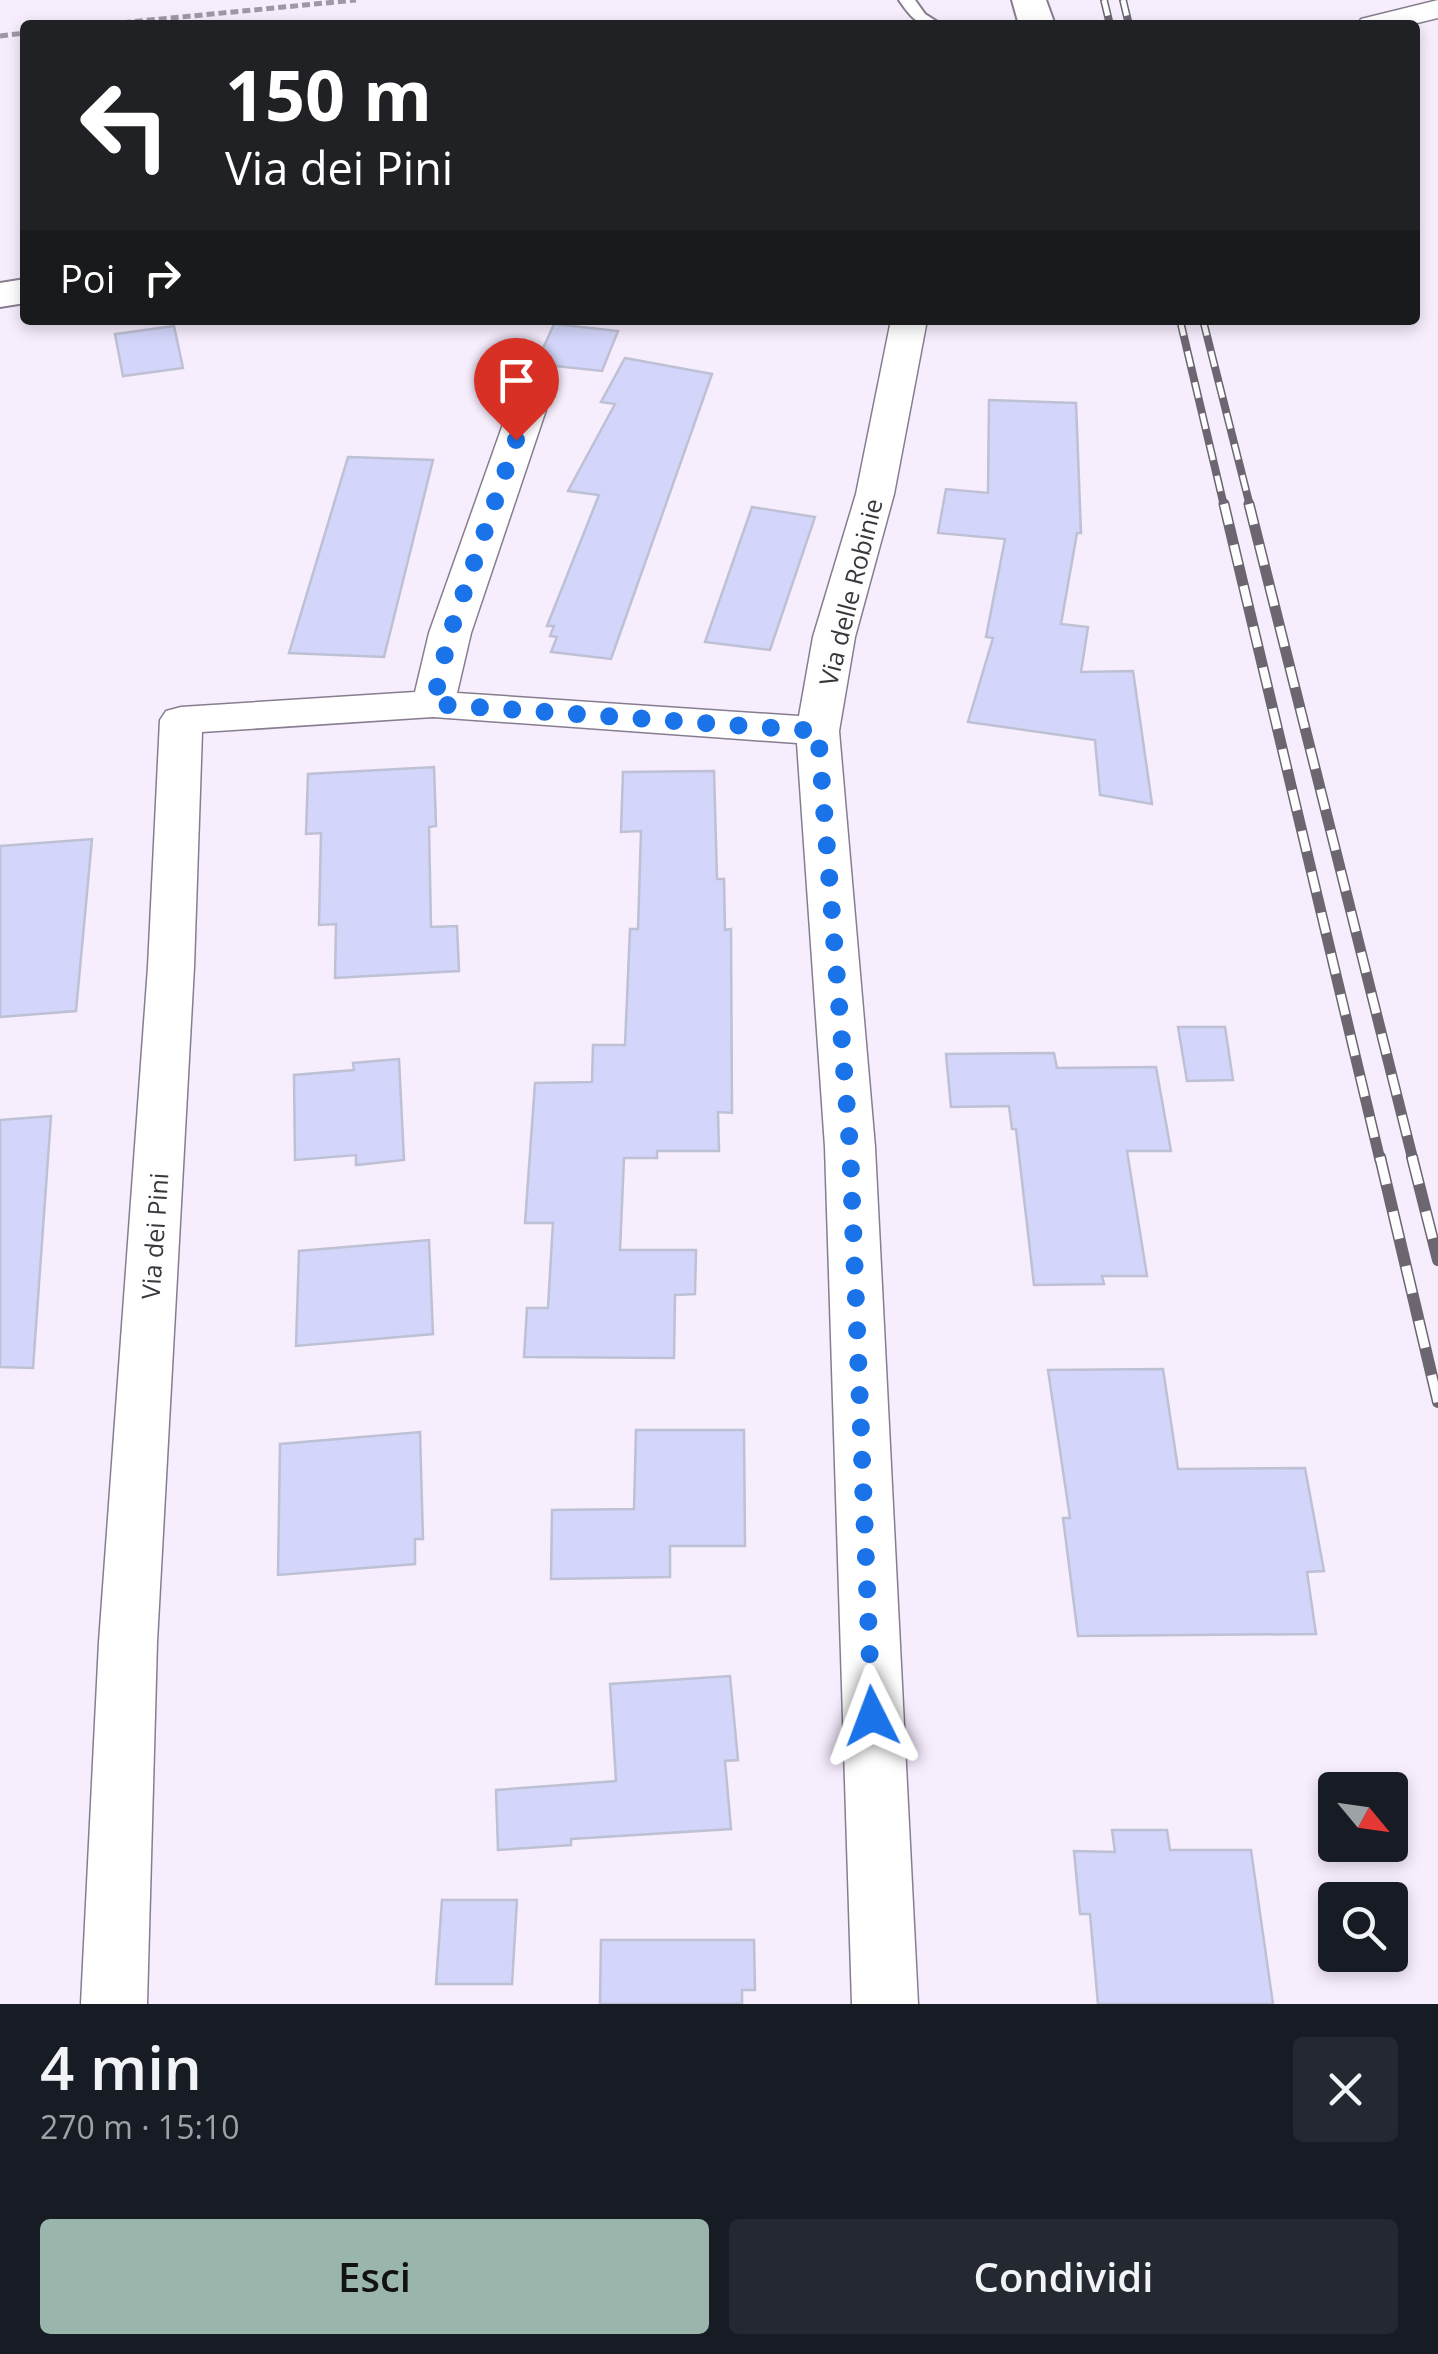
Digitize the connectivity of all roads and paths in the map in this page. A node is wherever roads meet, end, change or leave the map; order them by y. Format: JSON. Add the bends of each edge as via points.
{"nodes":[{"id":1,"x":356,"y":0,"type":"edge"},
{"id":2,"x":907,"y":0,"type":"edge"},
{"id":3,"x":1438,"y":9,"type":"edge"},
{"id":4,"x":150,"y":20,"type":"edge"},
{"id":5,"x":925,"y":20,"type":"edge"},
{"id":6,"x":1393,"y":20,"type":"edge"},
{"id":7,"x":908,"y":325,"type":"edge"},
{"id":8,"x":526,"y":410,"type":"dead end"},
{"id":9,"x":433,"y":704,"type":"junction"},
{"id":10,"x":818,"y":731,"type":"junction"},
{"id":11,"x":114,"y":2004,"type":"edge"},
{"id":12,"x":886,"y":2004,"type":"edge"}],
"edges":[{"from":1,"to":4,"type":"path"},
{"from":2,"to":5,"type":"lane"},
{"from":3,"to":6,"type":"street"},
{"from":7,"to":10,"type":"street","name":"Via delle Robinie","via":[[876,494],[834,637]]},
{"from":8,"to":9,"type":"street","via":[[450,633]]},
{"from":9,"to":10,"type":"street","name":"Via dei Pini"},
{"from":9,"to":11,"type":"street","name":"Via dei Pini","via":[[181,720]]},
{"from":10,"to":12,"type":"street","name":"Via delle Robinie","via":[[850,1147]]}]}
